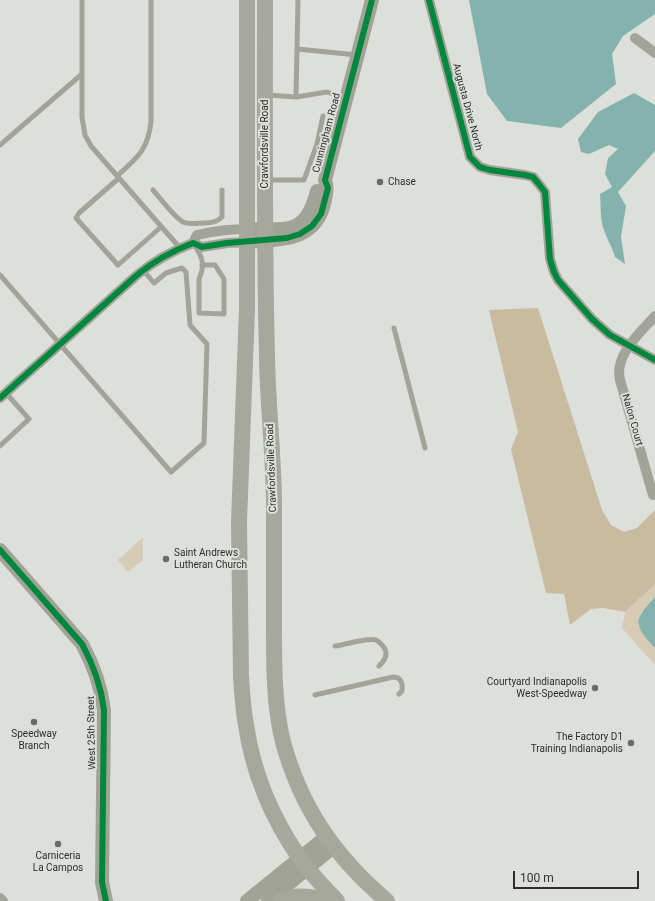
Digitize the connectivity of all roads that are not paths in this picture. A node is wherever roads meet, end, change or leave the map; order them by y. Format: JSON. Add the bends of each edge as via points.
{"nodes":[{"id":1,"x":82,"y":0,"type":"edge"},
{"id":2,"x":151,"y":0,"type":"edge"},
{"id":3,"x":247,"y":0,"type":"edge"},
{"id":4,"x":265,"y":0,"type":"edge"},
{"id":5,"x":298,"y":0,"type":"edge"},
{"id":6,"x":372,"y":0,"type":"edge"},
{"id":7,"x":429,"y":0,"type":"edge"},
{"id":8,"x":635,"y":38,"type":"dead end"},
{"id":9,"x":297,"y":49,"type":"junction"},
{"id":10,"x":655,"y":53,"type":"edge"},
{"id":11,"x":358,"y":55,"type":"junction"},
{"id":12,"x":82,"y":74,"type":"junction"},
{"id":13,"x":265,"y":94,"type":"junction"},
{"id":14,"x":296,"y":97,"type":"junction"},
{"id":15,"x":346,"y":99,"type":"junction"},
{"id":16,"x":323,"y":116,"type":"dead end"},
{"id":17,"x":317,"y":144,"type":"junction"},
{"id":18,"x":0,"y":145,"type":"edge"},
{"id":19,"x":334,"y":147,"type":"junction"},
{"id":20,"x":118,"y":177,"type":"junction"},
{"id":21,"x":265,"y":180,"type":"junction"},
{"id":22,"x":153,"y":190,"type":"dead end"},
{"id":23,"x":222,"y":190,"type":"dead end"},
{"id":24,"x":161,"y":227,"type":"junction"},
{"id":25,"x":266,"y":235,"type":"junction"},
{"id":26,"x":248,"y":236,"type":"junction"},
{"id":27,"x":193,"y":244,"type":"junction"},
{"id":28,"x":180,"y":248,"type":"junction"},
{"id":29,"x":202,"y":265,"type":"junction"},
{"id":30,"x":143,"y":270,"type":"junction"},
{"id":31,"x":0,"y":275,"type":"edge"},
{"id":32,"x":655,"y":316,"type":"edge"},
{"id":33,"x":394,"y":328,"type":"dead end"},
{"id":34,"x":60,"y":344,"type":"junction"},
{"id":35,"x":630,"y":346,"type":"junction"},
{"id":36,"x":655,"y":360,"type":"edge"},
{"id":37,"x":3,"y":396,"type":"edge"},
{"id":38,"x":0,"y":446,"type":"edge"},
{"id":39,"x":425,"y":448,"type":"dead end"},
{"id":40,"x":653,"y":495,"type":"dead end"},
{"id":41,"x":0,"y":550,"type":"edge"},
{"id":42,"x":335,"y":646,"type":"dead end"},
{"id":43,"x":379,"y":666,"type":"dead end"},
{"id":44,"x":400,"y":694,"type":"dead end"},
{"id":45,"x":314,"y":695,"type":"dead end"},
{"id":46,"x":330,"y":842,"type":"junction"},
{"id":47,"x":304,"y":863,"type":"junction"},
{"id":48,"x":0,"y":898,"type":"edge"},
{"id":49,"x":3,"y":901,"type":"edge"},
{"id":50,"x":106,"y":901,"type":"edge"},
{"id":51,"x":247,"y":901,"type":"edge"},
{"id":52,"x":268,"y":901,"type":"edge"},
{"id":53,"x":282,"y":901,"type":"edge"},
{"id":54,"x":326,"y":901,"type":"edge"},
{"id":55,"x":337,"y":901,"type":"edge"},
{"id":56,"x":387,"y":901,"type":"edge"}],
"edges":[{"from":1,"to":12,"type":"lane"},
{"from":2,"to":20,"type":"lane","via":[[150,136],[145,148]]},
{"from":3,"to":26,"type":"main road","name":"Crawfordsville Road"},
{"from":4,"to":13,"type":"main road","name":"Crawfordsville Road"},
{"from":5,"to":9,"type":"lane"},
{"from":6,"to":11,"type":"street","name":"Cunningham Road"},
{"from":7,"to":35,"type":"street","name":"Augusta Drive North","via":[[470,157],[480,167],[525,175],[538,183],[545,192],[550,259],[557,277],[598,325]]},
{"from":8,"to":10,"type":"street"},
{"from":9,"to":11,"type":"lane"},
{"from":9,"to":14,"type":"lane"},
{"from":11,"to":15,"type":"street","name":"Cunningham Road"},
{"from":12,"to":18,"type":"lane"},
{"from":12,"to":20,"type":"lane","via":[[82,117],[85,135],[91,146]]},
{"from":13,"to":14,"type":"lane"},
{"from":13,"to":21,"type":"main road","name":"Crawfordsville Road"},
{"from":14,"to":15,"type":"lane","via":[[327,92]]},
{"from":15,"to":19,"type":"street","name":"Cunningham Road"},
{"from":16,"to":17,"type":"lane"},
{"from":17,"to":19,"type":"lane"},
{"from":17,"to":21,"type":"lane","via":[[304,180]]},
{"from":19,"to":25,"type":"street","name":"Cunningham Road","via":[[325,180],[328,188],[321,214],[312,226],[295,236]]},
{"from":20,"to":24,"type":"lane"},
{"from":20,"to":24,"type":"lane","via":[[76,218],[118,265]]},
{"from":21,"to":25,"type":"main road","name":"Crawfordsville Road"},
{"from":22,"to":23,"type":"lane","via":[[179,219],[191,224],[211,223],[222,217]]},
{"from":24,"to":28,"type":"lane"},
{"from":25,"to":26,"type":"street","name":"Cunningham Road"},
{"from":25,"to":46,"type":"main road","name":"Crawfordsville Road","via":[[267,361],[274,497],[275,695],[283,741],[296,782],[308,808]]},
{"from":26,"to":27,"type":"street","via":[[202,247]]},
{"from":26,"to":47,"type":"main road","name":"Crawfordsville Road","via":[[247,340],[239,522],[243,701],[257,772],[276,817]]},
{"from":27,"to":28,"type":"street"},
{"from":27,"to":29,"type":"lane","via":[[202,257]]},
{"from":28,"to":30,"type":"street"},
{"from":29,"to":29,"type":"lane","via":[[199,279],[199,313],[224,314],[224,279],[215,265]]},
{"from":30,"to":34,"type":"street"},
{"from":30,"to":34,"type":"lane","via":[[154,283],[166,273],[182,268],[186,272],[190,325],[207,344],[204,443],[171,472]]},
{"from":31,"to":34,"type":"lane"},
{"from":32,"to":35,"type":"street","name":"Nalon Court"},
{"from":33,"to":39,"type":"lane"},
{"from":34,"to":37,"type":"street"},
{"from":35,"to":36,"type":"street","name":"Augusta Drive North"},
{"from":35,"to":40,"type":"street","name":"Nalon Court","via":[[621,361],[620,377]]},
{"from":37,"to":38,"type":"lane","via":[[29,419]]},
{"from":41,"to":50,"type":"street","name":"West 25th Street","via":[[82,644],[97,676],[104,710],[102,882]]},
{"from":42,"to":43,"type":"lane","via":[[378,641],[386,651],[385,660]]},
{"from":44,"to":45,"type":"lane","via":[[401,681],[393,677]]},
{"from":46,"to":47,"type":"street"},
{"from":46,"to":56,"type":"main road","name":"Crawfordsville Road","via":[[357,874]]},
{"from":47,"to":51,"type":"street"},
{"from":47,"to":52,"type":"street"},
{"from":47,"to":55,"type":"main road","name":"Crawfordsville Road"},
{"from":48,"to":49,"type":"street"},
{"from":53,"to":54,"type":"main road","via":[[303,896]]}]}
